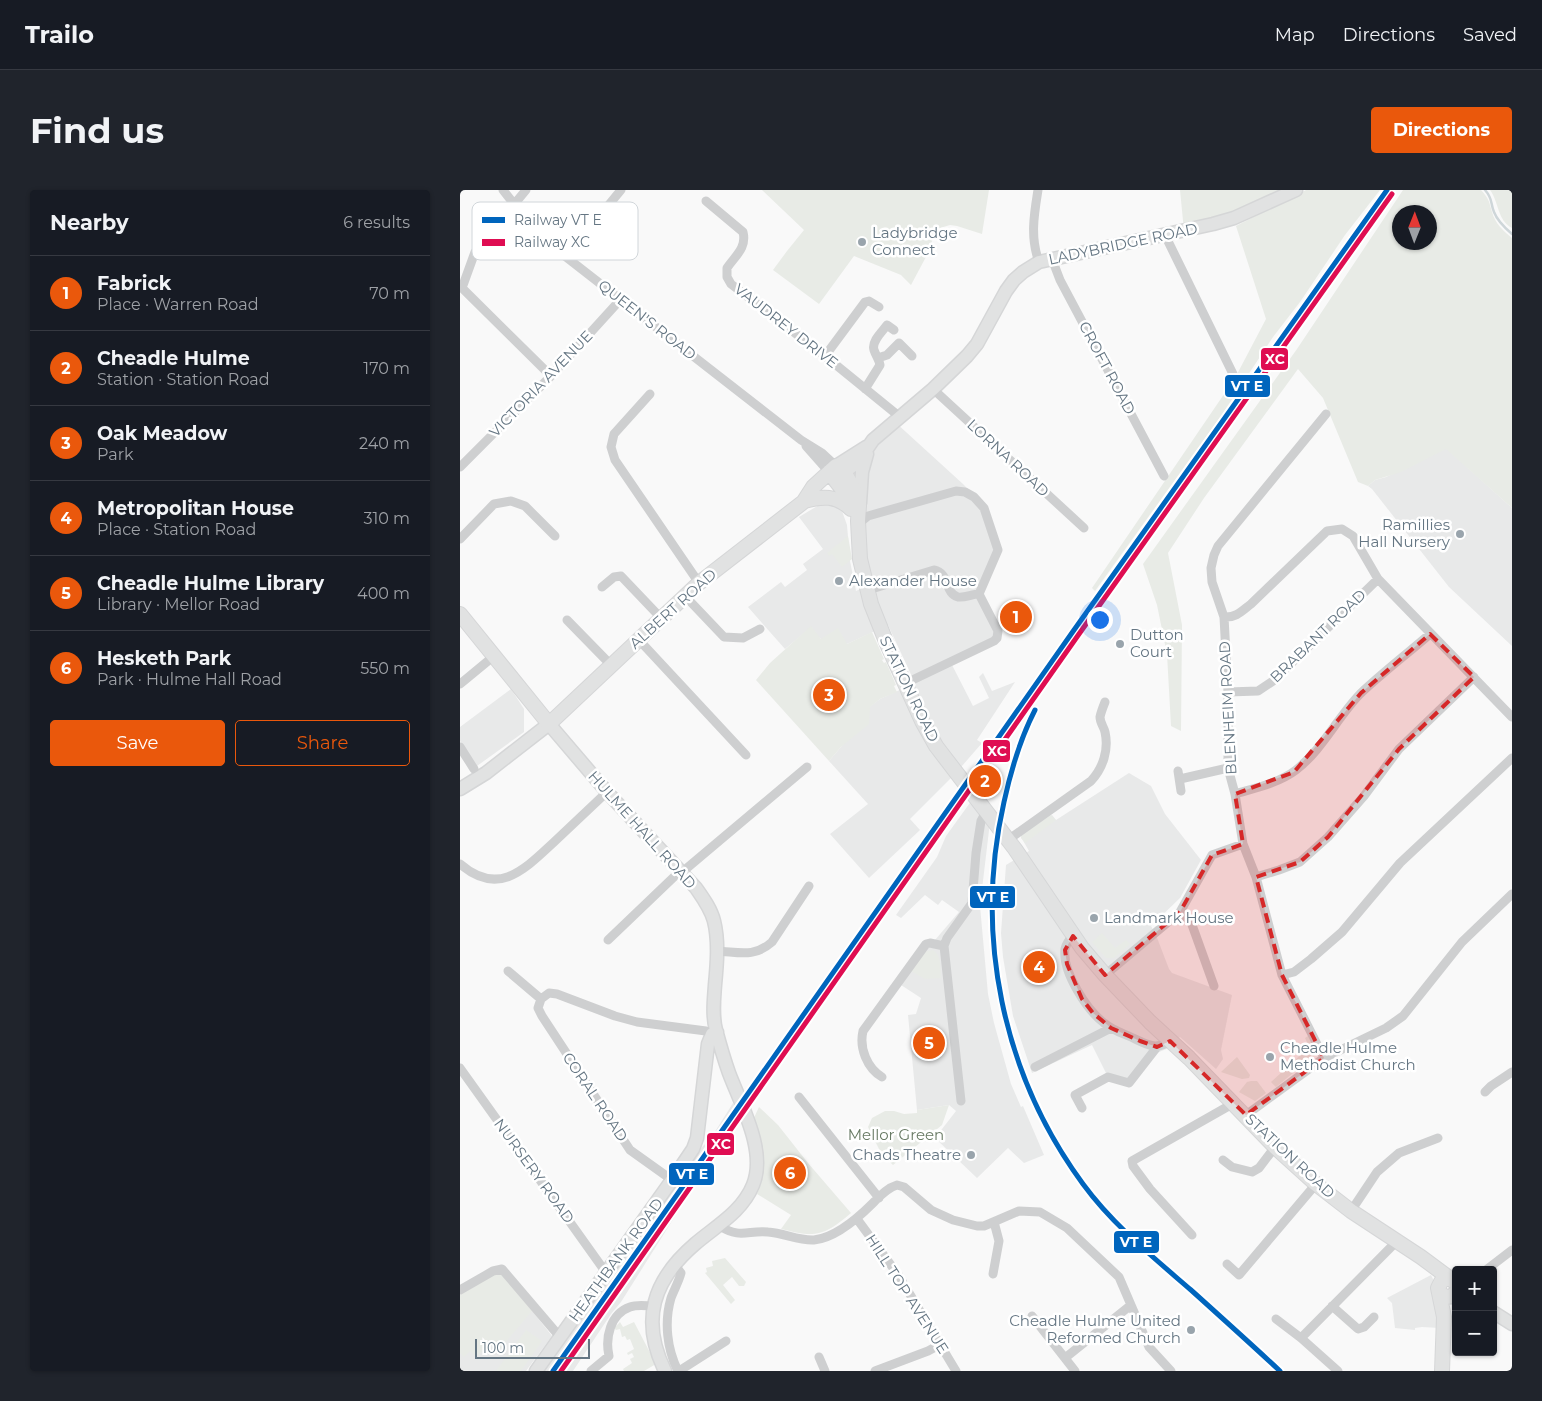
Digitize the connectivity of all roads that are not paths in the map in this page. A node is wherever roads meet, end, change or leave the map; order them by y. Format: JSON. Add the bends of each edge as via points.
{"nodes":[{"id":1,"x":503,"y":190,"type":"edge"},
{"id":2,"x":526,"y":190,"type":"edge"},
{"id":3,"x":621,"y":190,"type":"edge"},
{"id":4,"x":1038,"y":190,"type":"edge"},
{"id":5,"x":1296,"y":190,"type":"edge"},
{"id":6,"x":706,"y":201,"type":"dead end"},
{"id":7,"x":512,"y":202,"type":"edge"},
{"id":8,"x":515,"y":202,"type":"edge"},
{"id":9,"x":611,"y":202,"type":"edge"},
{"id":10,"x":1164,"y":235,"type":"junction"},
{"id":11,"x":1052,"y":259,"type":"junction"},
{"id":12,"x":472,"y":260,"type":"edge"},
{"id":13,"x":570,"y":260,"type":"edge"},
{"id":14,"x":1038,"y":262,"type":"junction"},
{"id":15,"x":622,"y":299,"type":"junction"},
{"id":16,"x":879,"y":307,"type":"dead end"},
{"id":17,"x":894,"y":330,"type":"dead end"},
{"id":18,"x":825,"y":356,"type":"junction"},
{"id":19,"x":912,"y":356,"type":"dead end"},
{"id":20,"x":878,"y":358,"type":"junction"},
{"id":21,"x":1233,"y":374,"type":"dead end"},
{"id":22,"x":551,"y":376,"type":"junction"},
{"id":23,"x":866,"y":389,"type":"junction"},
{"id":24,"x":933,"y":389,"type":"junction"},
{"id":25,"x":650,"y":394,"type":"dead end"},
{"id":26,"x":1326,"y":414,"type":"dead end"},
{"id":27,"x":900,"y":417,"type":"junction"},
{"id":28,"x":871,"y":443,"type":"junction"},
{"id":29,"x":460,"y":467,"type":"edge"},
{"id":30,"x":836,"y":472,"type":"junction"},
{"id":31,"x":1164,"y":476,"type":"dead end"},
{"id":32,"x":804,"y":501,"type":"junction"},
{"id":33,"x":858,"y":516,"type":"junction"},
{"id":34,"x":1084,"y":528,"type":"dead end"},
{"id":35,"x":554,"y":536,"type":"dead end"},
{"id":36,"x":460,"y":539,"type":"edge"},
{"id":37,"x":1378,"y":579,"type":"junction"},
{"id":38,"x":699,"y":583,"type":"junction"},
{"id":39,"x":602,"y":587,"type":"dead end"},
{"id":40,"x":868,"y":590,"type":"junction"},
{"id":41,"x":979,"y":594,"type":"junction"},
{"id":42,"x":685,"y":596,"type":"junction"},
{"id":43,"x":460,"y":614,"type":"edge"},
{"id":44,"x":1224,"y":617,"type":"junction"},
{"id":45,"x":661,"y":618,"type":"junction"},
{"id":46,"x":567,"y":620,"type":"dead end"},
{"id":47,"x":760,"y":629,"type":"dead end"},
{"id":48,"x":1430,"y":634,"type":"junction"},
{"id":49,"x":724,"y":637,"type":"junction"},
{"id":50,"x":639,"y":640,"type":"junction"},
{"id":51,"x":734,"y":648,"type":"dead end"},
{"id":52,"x":494,"y":656,"type":"junction"},
{"id":53,"x":611,"y":665,"type":"junction"},
{"id":54,"x":1474,"y":678,"type":"junction"},
{"id":55,"x":460,"y":684,"type":"edge"},
{"id":56,"x":904,"y":684,"type":"junction"},
{"id":57,"x":1228,"y":692,"type":"junction"},
{"id":58,"x":1105,"y":702,"type":"dead end"},
{"id":59,"x":1511,"y":713,"type":"edge"},
{"id":60,"x":549,"y":724,"type":"junction"},
{"id":61,"x":460,"y":747,"type":"edge"},
{"id":62,"x":746,"y":755,"type":"dead end"},
{"id":63,"x":1512,"y":758,"type":"edge"},
{"id":64,"x":807,"y":766,"type":"dead end"},
{"id":65,"x":1228,"y":768,"type":"junction"},
{"id":66,"x":474,"y":769,"type":"dead end"},
{"id":67,"x":460,"y":789,"type":"edge"},
{"id":68,"x":1182,"y":791,"type":"dead end"},
{"id":69,"x":1235,"y":794,"type":"junction"},
{"id":70,"x":603,"y":795,"type":"junction"},
{"id":71,"x":986,"y":812,"type":"junction"},
{"id":72,"x":1008,"y":840,"type":"junction"},
{"id":73,"x":1243,"y":844,"type":"junction"},
{"id":74,"x":460,"y":864,"type":"edge"},
{"id":75,"x":682,"y":871,"type":"junction"},
{"id":76,"x":1256,"y":877,"type":"junction"},
{"id":77,"x":809,"y":886,"type":"dead end"},
{"id":78,"x":1512,"y":894,"type":"edge"},
{"id":79,"x":1508,"y":904,"type":"edge"},
{"id":80,"x":1180,"y":912,"type":"junction"},
{"id":81,"x":1073,"y":936,"type":"junction"},
{"id":82,"x":608,"y":940,"type":"dead end"},
{"id":83,"x":944,"y":946,"type":"junction"},
{"id":84,"x":717,"y":951,"type":"junction"},
{"id":85,"x":508,"y":971,"type":"dead end"},
{"id":86,"x":1105,"y":975,"type":"junction"},
{"id":87,"x":1282,"y":975,"type":"junction"},
{"id":88,"x":1214,"y":986,"type":"dead end"},
{"id":89,"x":540,"y":998,"type":"junction"},
{"id":90,"x":1111,"y":1028,"type":"junction"},
{"id":91,"x":714,"y":1033,"type":"junction"},
{"id":92,"x":1170,"y":1041,"type":"junction"},
{"id":93,"x":1157,"y":1047,"type":"junction"},
{"id":94,"x":1324,"y":1058,"type":"junction"},
{"id":95,"x":1035,"y":1067,"type":"dead end"},
{"id":96,"x":460,"y":1068,"type":"edge"},
{"id":97,"x":1512,"y":1072,"type":"edge"},
{"id":98,"x":882,"y":1077,"type":"dead end"},
{"id":99,"x":1485,"y":1092,"type":"dead end"},
{"id":100,"x":798,"y":1097,"type":"dead end"},
{"id":101,"x":961,"y":1101,"type":"dead end"},
{"id":102,"x":1234,"y":1103,"type":"junction"},
{"id":103,"x":1082,"y":1108,"type":"dead end"},
{"id":104,"x":1246,"y":1116,"type":"junction"},
{"id":105,"x":1438,"y":1138,"type":"dead end"},
{"id":106,"x":1275,"y":1147,"type":"junction"},
{"id":107,"x":1223,"y":1160,"type":"dead end"},
{"id":108,"x":672,"y":1180,"type":"junction"},
{"id":109,"x":1316,"y":1184,"type":"junction"},
{"id":110,"x":879,"y":1198,"type":"junction"},
{"id":111,"x":1351,"y":1211,"type":"junction"},
{"id":112,"x":857,"y":1219,"type":"junction"},
{"id":113,"x":994,"y":1222,"type":"junction"},
{"id":114,"x":720,"y":1226,"type":"junction"},
{"id":115,"x":1192,"y":1235,"type":"dead end"},
{"id":116,"x":1397,"y":1241,"type":"junction"},
{"id":117,"x":1512,"y":1250,"type":"edge"},
{"id":118,"x":674,"y":1264,"type":"junction"},
{"id":119,"x":1227,"y":1264,"type":"dead end"},
{"id":120,"x":1491,"y":1266,"type":"edge"},
{"id":121,"x":606,"y":1274,"type":"junction"},
{"id":122,"x":992,"y":1274,"type":"dead end"},
{"id":123,"x":1451,"y":1288,"type":"edge"},
{"id":124,"x":460,"y":1290,"type":"edge"},
{"id":125,"x":1131,"y":1305,"type":"junction"},
{"id":126,"x":654,"y":1306,"type":"junction"},
{"id":127,"x":1332,"y":1306,"type":"junction"},
{"id":128,"x":1497,"y":1315,"type":"edge"},
{"id":129,"x":1032,"y":1316,"type":"dead end"},
{"id":130,"x":1374,"y":1317,"type":"dead end"},
{"id":131,"x":1276,"y":1319,"type":"dead end"},
{"id":132,"x":1512,"y":1324,"type":"edge"},
{"id":133,"x":560,"y":1337,"type":"junction"},
{"id":134,"x":1301,"y":1338,"type":"junction"},
{"id":135,"x":726,"y":1341,"type":"dead end"},
{"id":136,"x":941,"y":1344,"type":"junction"},
{"id":137,"x":819,"y":1358,"type":"dead end"},
{"id":138,"x":1065,"y":1358,"type":"junction"},
{"id":139,"x":1439,"y":1370,"type":"edge"},
{"id":140,"x":536,"y":1371,"type":"edge"},
{"id":141,"x":591,"y":1371,"type":"edge"},
{"id":142,"x":665,"y":1371,"type":"edge"},
{"id":143,"x":678,"y":1371,"type":"edge"},
{"id":144,"x":825,"y":1371,"type":"edge"},
{"id":145,"x":875,"y":1371,"type":"edge"},
{"id":146,"x":956,"y":1371,"type":"edge"},
{"id":147,"x":1075,"y":1371,"type":"edge"},
{"id":148,"x":1171,"y":1371,"type":"edge"},
{"id":149,"x":1338,"y":1371,"type":"edge"}],
"edges":[{"from":1,"to":7,"type":"street","name":"QUEEN'S ROAD"},
{"from":2,"to":8,"type":"street"},
{"from":3,"to":9,"type":"street"},
{"from":4,"to":14,"type":"street","via":[[1032,236]]},
{"from":5,"to":10,"type":"street","name":"LADYBRIDGE ROAD","via":[[1234,218]]},
{"from":6,"to":18,"type":"street","name":"VAUDREY DRIVE","via":[[737,226],[745,240],[727,268],[731,284]]},
{"from":10,"to":11,"type":"street","name":"LADYBRIDGE ROAD"},
{"from":10,"to":21,"type":"street"},
{"from":11,"to":14,"type":"street","name":"LADYBRIDGE ROAD"},
{"from":11,"to":31,"type":"street","name":"CROFT ROAD","via":[[1060,280]]},
{"from":12,"to":22,"type":"street","via":[[462,288]]},
{"from":13,"to":15,"type":"street","name":"QUEEN'S ROAD"},
{"from":14,"to":24,"type":"street","name":"LADYBRIDGE ROAD","via":[[1014,280],[977,344]]},
{"from":15,"to":22,"type":"street","name":"VICTORIA AVENUE"},
{"from":15,"to":30,"type":"street","name":"QUEEN'S ROAD","via":[[801,440]]},
{"from":16,"to":18,"type":"street","via":[[870,301],[865,302]]},
{"from":17,"to":20,"type":"street","via":[[887,325],[874,343]]},
{"from":18,"to":23,"type":"street","name":"VAUDREY DRIVE"},
{"from":19,"to":20,"type":"street","via":[[900,343],[887,355]]},
{"from":20,"to":23,"type":"street","via":[[878,369]]},
{"from":22,"to":29,"type":"street","name":"VICTORIA AVENUE"},
{"from":23,"to":27,"type":"street","name":"VAUDREY DRIVE"},
{"from":24,"to":27,"type":"street","name":"LADYBRIDGE ROAD"},
{"from":24,"to":34,"type":"street","name":"LORNA ROAD"},
{"from":25,"to":38,"type":"street","via":[[614,434],[611,447],[615,460]]},
{"from":26,"to":44,"type":"street","name":"BLENHEIM ROAD","via":[[1218,546],[1212,575]]},
{"from":27,"to":28,"type":"street","name":"LADYBRIDGE ROAD"},
{"from":28,"to":30,"type":"street","name":"ALBERT ROAD","via":[[858,462]]},
{"from":28,"to":33,"type":"street","via":[[862,472]]},
{"from":30,"to":32,"type":"main road","name":"ALBERT ROAD"},
{"from":30,"to":33,"type":"main road","name":"STATION ROAD"},
{"from":32,"to":33,"type":"main road","via":[[820,497],[840,499]]},
{"from":32,"to":38,"type":"main road","name":"ALBERT ROAD"},
{"from":33,"to":40,"type":"main road","name":"STATION ROAD","via":[[860,559]]},
{"from":33,"to":41,"type":"street","via":[[956,491],[974,497],[984,508],[998,550]]},
{"from":35,"to":36,"type":"street","via":[[525,506],[511,501],[494,504]]},
{"from":37,"to":44,"type":"street","via":[[1353,536],[1342,529],[1334,529],[1327,531],[1244,610],[1230,618]]},
{"from":37,"to":48,"type":"street"},
{"from":37,"to":57,"type":"street","name":"BRABANT ROAD","via":[[1273,681],[1258,691]]},
{"from":38,"to":42,"type":"main road","name":"ALBERT ROAD"},
{"from":39,"to":45,"type":"street","via":[[614,577],[621,576]]},
{"from":40,"to":41,"type":"street","via":[[934,570],[944,575],[955,596]]},
{"from":40,"to":56,"type":"main road","name":"STATION ROAD"},
{"from":41,"to":56,"type":"street","via":[[998,631],[996,640]]},
{"from":42,"to":45,"type":"main road","name":"ALBERT ROAD"},
{"from":42,"to":49,"type":"street"},
{"from":43,"to":52,"type":"main road"},
{"from":44,"to":57,"type":"street","name":"BLENHEIM ROAD"},
{"from":45,"to":50,"type":"main road","name":"ALBERT ROAD"},
{"from":46,"to":53,"type":"street"},
{"from":47,"to":49,"type":"street","via":[[743,638]]},
{"from":48,"to":54,"type":"street"},
{"from":48,"to":69,"type":"street","via":[[1361,693],[1294,772],[1267,785]]},
{"from":49,"to":51,"type":"street"},
{"from":50,"to":53,"type":"main road","name":"ALBERT ROAD"},
{"from":50,"to":62,"type":"street"},
{"from":52,"to":55,"type":"street"},
{"from":52,"to":60,"type":"main road"},
{"from":53,"to":60,"type":"main road","name":"ALBERT ROAD"},
{"from":54,"to":59,"type":"street"},
{"from":54,"to":76,"type":"street","via":[[1399,749],[1328,837],[1300,862]]},
{"from":56,"to":71,"type":"main road","name":"STATION ROAD","via":[[936,746]]},
{"from":57,"to":65,"type":"street","name":"BLENHEIM ROAD"},
{"from":58,"to":72,"type":"street","via":[[1100,718],[1106,751],[1096,775]]},
{"from":60,"to":67,"type":"street"},
{"from":60,"to":70,"type":"street","name":"HULME HALL ROAD"},
{"from":61,"to":66,"type":"street"},
{"from":63,"to":87,"type":"street","via":[[1400,863],[1342,932],[1294,972]]},
{"from":64,"to":75,"type":"street"},
{"from":65,"to":68,"type":"street","via":[[1179,775]]},
{"from":65,"to":69,"type":"street","name":"BLENHEIM ROAD"},
{"from":69,"to":73,"type":"street","name":"BLENHEIM ROAD"},
{"from":70,"to":74,"type":"street","via":[[530,864],[515,874],[498,879],[482,877]]},
{"from":70,"to":75,"type":"street","name":"HULME HALL ROAD"},
{"from":71,"to":72,"type":"main road","name":"STATION ROAD"},
{"from":71,"to":83,"type":"street","via":[[981,821],[972,903]]},
{"from":72,"to":81,"type":"main road","name":"STATION ROAD"},
{"from":73,"to":76,"type":"street","name":"BLENHEIM ROAD"},
{"from":73,"to":80,"type":"street","via":[[1212,855]]},
{"from":75,"to":82,"type":"street"},
{"from":75,"to":84,"type":"street","name":"HULME HALL ROAD","via":[[710,910]]},
{"from":76,"to":87,"type":"street","name":"BLENHEIM ROAD"},
{"from":77,"to":84,"type":"street","via":[[765,948],[751,953]]},
{"from":78,"to":79,"type":"street"},
{"from":79,"to":94,"type":"street","via":[[1462,942],[1403,1016],[1386,1028]]},
{"from":80,"to":86,"type":"street"},
{"from":80,"to":88,"type":"street","via":[[1191,922]]},
{"from":81,"to":86,"type":"main road","name":"STATION ROAD"},
{"from":81,"to":90,"type":"street","via":[[1065,950],[1072,977],[1082,999]]},
{"from":83,"to":98,"type":"street","via":[[926,944],[863,1031],[863,1052],[874,1072]]},
{"from":83,"to":101,"type":"street"},
{"from":84,"to":91,"type":"street","name":"HULME HALL ROAD"},
{"from":85,"to":89,"type":"street"},
{"from":86,"to":92,"type":"main road","name":"STATION ROAD"},
{"from":87,"to":94,"type":"street","name":"BLENHEIM ROAD"},
{"from":89,"to":91,"type":"street","via":[[549,993],[556,994],[629,1020]]},
{"from":89,"to":108,"type":"street","name":"CORAL ROAD","via":[[538,1008],[542,1016],[630,1150]]},
{"from":90,"to":93,"type":"street"},
{"from":90,"to":95,"type":"street"},
{"from":91,"to":108,"type":"street","name":"HEATHBANK ROAD","via":[[708,1044],[696,1141]]},
{"from":91,"to":114,"type":"street","name":"HULME HALL ROAD","via":[[746,1114],[757,1166],[753,1186]]},
{"from":92,"to":93,"type":"street"},
{"from":92,"to":102,"type":"main road","name":"STATION ROAD"},
{"from":93,"to":103,"type":"street","via":[[1129,1083],[1108,1077],[1075,1095]]},
{"from":94,"to":104,"type":"street"},
{"from":96,"to":121,"type":"street","name":"NURSERY ROAD"},
{"from":97,"to":99,"type":"street"},
{"from":100,"to":110,"type":"street"},
{"from":102,"to":104,"type":"main road","name":"STATION ROAD"},
{"from":102,"to":115,"type":"street","via":[[1130,1159],[1150,1189]]},
{"from":104,"to":106,"type":"main road","name":"STATION ROAD"},
{"from":105,"to":111,"type":"street","via":[[1399,1153],[1377,1172]]},
{"from":106,"to":107,"type":"street","via":[[1260,1168],[1252,1172],[1232,1167]]},
{"from":106,"to":109,"type":"main road","name":"STATION ROAD"},
{"from":108,"to":121,"type":"street","name":"HEATHBANK ROAD"},
{"from":109,"to":111,"type":"main road","name":"STATION ROAD"},
{"from":109,"to":119,"type":"street","via":[[1238,1275]]},
{"from":110,"to":112,"type":"street"},
{"from":110,"to":113,"type":"street","via":[[889,1188],[900,1185],[942,1216],[977,1226]]},
{"from":111,"to":116,"type":"main road","name":"STATION ROAD"},
{"from":112,"to":114,"type":"street","via":[[816,1240],[768,1232],[731,1233]]},
{"from":112,"to":136,"type":"street","name":"HILL TOP AVENUE","via":[[899,1276]]},
{"from":113,"to":122,"type":"street","via":[[999,1241]]},
{"from":113,"to":125,"type":"street","via":[[1019,1211],[1040,1212],[1067,1228],[1119,1277]]},
{"from":114,"to":118,"type":"street","name":"HULME HALL ROAD"},
{"from":116,"to":123,"type":"main road","name":"STATION ROAD","via":[[1421,1257]]},
{"from":116,"to":127,"type":"street"},
{"from":117,"to":120,"type":"street"},
{"from":118,"to":126,"type":"street","name":"HULME HALL ROAD","via":[[662,1282]]},
{"from":118,"to":143,"type":"street","via":[[681,1273],[668,1309],[668,1331],[671,1355]]},
{"from":121,"to":133,"type":"street","name":"HEATHBANK ROAD"},
{"from":123,"to":139,"type":"main road","via":[[1444,1317]]},
{"from":124,"to":133,"type":"street","via":[[502,1269]]},
{"from":125,"to":138,"type":"street"},
{"from":125,"to":148,"type":"street","via":[[1149,1347]]},
{"from":126,"to":141,"type":"street","via":[[636,1305],[618,1316],[608,1330],[609,1356]]},
{"from":126,"to":142,"type":"street","name":"HULME HALL ROAD","via":[[654,1339]]},
{"from":127,"to":130,"type":"street","via":[[1358,1329]]},
{"from":127,"to":134,"type":"street"},
{"from":128,"to":132,"type":"street"},
{"from":129,"to":138,"type":"street"},
{"from":131,"to":134,"type":"street"},
{"from":133,"to":140,"type":"street","name":"HEATHBANK ROAD"},
{"from":134,"to":149,"type":"street"},
{"from":135,"to":143,"type":"street"},
{"from":136,"to":145,"type":"street"},
{"from":136,"to":146,"type":"street","name":"HILL TOP AVENUE"},
{"from":137,"to":144,"type":"street"},
{"from":138,"to":147,"type":"street"}]}
